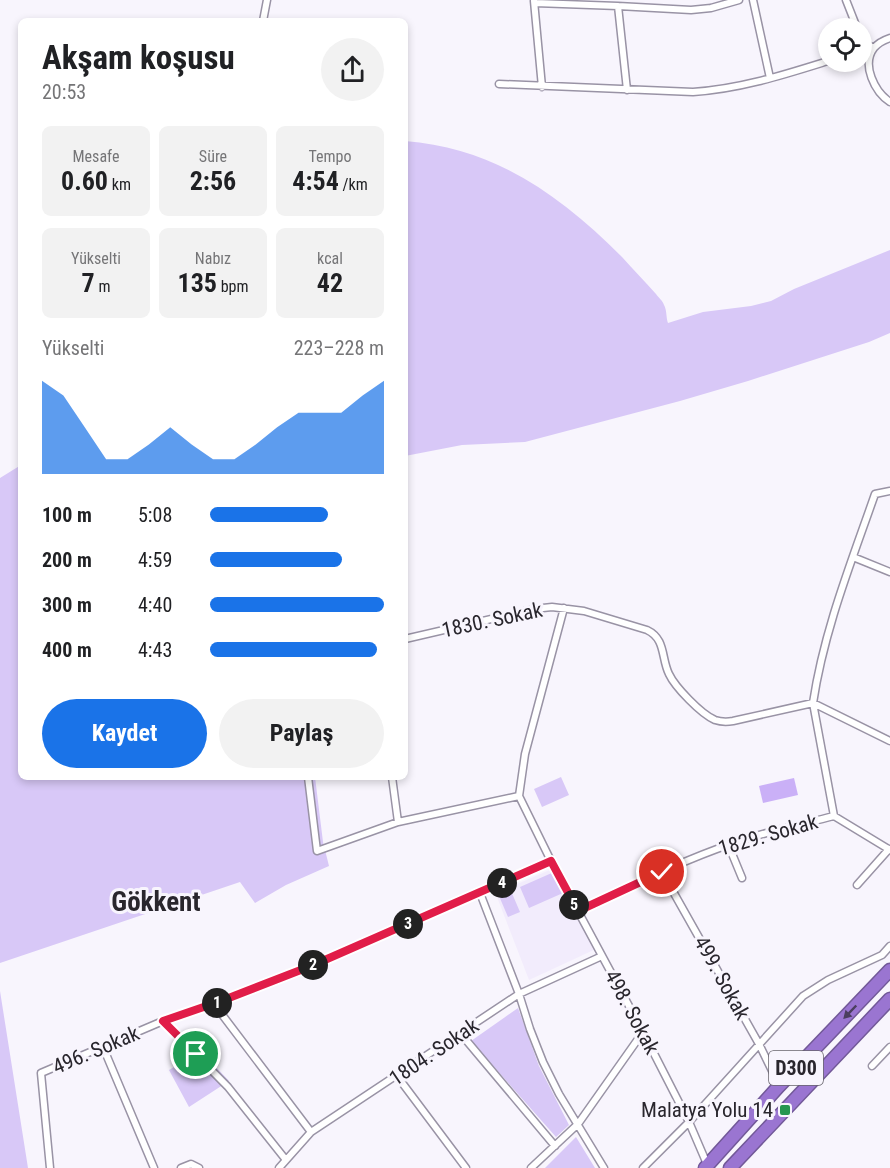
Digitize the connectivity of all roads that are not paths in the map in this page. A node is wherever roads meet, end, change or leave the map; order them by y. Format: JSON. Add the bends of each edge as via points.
{"nodes":[{"id":1,"x":267,"y":0,"type":"edge"},
{"id":2,"x":739,"y":0,"type":"edge"},
{"id":3,"x":753,"y":0,"type":"edge"},
{"id":4,"x":846,"y":0,"type":"edge"},
{"id":5,"x":534,"y":2,"type":"edge"},
{"id":6,"x":575,"y":2,"type":"edge"},
{"id":7,"x":618,"y":6,"type":"junction"},
{"id":8,"x":264,"y":18,"type":"edge"},
{"id":9,"x":853,"y":18,"type":"edge"},
{"id":10,"x":890,"y":38,"type":"edge"},
{"id":11,"x":874,"y":48,"type":"joint"},
{"id":12,"x":818,"y":65,"type":"edge"},
{"id":13,"x":770,"y":78,"type":"junction"},
{"id":14,"x":500,"y":84,"type":"dead end"},
{"id":15,"x":542,"y":87,"type":"junction"},
{"id":16,"x":627,"y":90,"type":"junction"},
{"id":17,"x":890,"y":102,"type":"edge"},
{"id":18,"x":890,"y":491,"type":"edge"},
{"id":19,"x":853,"y":557,"type":"junction"},
{"id":20,"x":890,"y":572,"type":"edge"},
{"id":21,"x":564,"y":608,"type":"junction"},
{"id":22,"x":408,"y":638,"type":"edge"},
{"id":23,"x":813,"y":703,"type":"junction"},
{"id":24,"x":890,"y":741,"type":"edge"},
{"id":25,"x":308,"y":780,"type":"edge"},
{"id":26,"x":392,"y":780,"type":"edge"},
{"id":27,"x":519,"y":796,"type":"junction"},
{"id":28,"x":834,"y":816,"type":"junction"},
{"id":29,"x":398,"y":822,"type":"junction"},
{"id":30,"x":728,"y":844,"type":"junction"},
{"id":31,"x":890,"y":850,"type":"edge"},
{"id":32,"x":551,"y":861,"type":"junction"},
{"id":33,"x":662,"y":872,"type":"junction"},
{"id":34,"x":742,"y":878,"type":"dead end"},
{"id":35,"x":857,"y":885,"type":"dead end"},
{"id":36,"x":480,"y":892,"type":"junction"},
{"id":37,"x":578,"y":911,"type":"junction"},
{"id":38,"x":890,"y":946,"type":"edge"},
{"id":39,"x":602,"y":956,"type":"junction"},
{"id":40,"x":890,"y":970,"type":"edge"},
{"id":41,"x":519,"y":994,"type":"junction"},
{"id":42,"x":890,"y":999,"type":"edge"},
{"id":43,"x":214,"y":1004,"type":"junction"},
{"id":44,"x":163,"y":1021,"type":"junction"},
{"id":45,"x":643,"y":1032,"type":"junction"},
{"id":46,"x":461,"y":1034,"type":"junction"},
{"id":47,"x":759,"y":1044,"type":"junction"},
{"id":48,"x":103,"y":1047,"type":"junction"},
{"id":49,"x":890,"y":1047,"type":"edge"},
{"id":50,"x":872,"y":1066,"type":"dead end"},
{"id":51,"x":397,"y":1076,"type":"junction"},
{"id":52,"x":779,"y":1086,"type":"junction"},
{"id":53,"x":689,"y":1122,"type":"junction"},
{"id":54,"x":578,"y":1124,"type":"junction"},
{"id":55,"x":311,"y":1132,"type":"junction"},
{"id":56,"x":555,"y":1146,"type":"junction"},
{"id":57,"x":286,"y":1160,"type":"junction"},
{"id":58,"x":706,"y":1166,"type":"edge"},
{"id":59,"x":733,"y":1167,"type":"edge"},
{"id":60,"x":50,"y":1168,"type":"edge"},
{"id":61,"x":154,"y":1168,"type":"edge"},
{"id":62,"x":181,"y":1168,"type":"edge"},
{"id":63,"x":199,"y":1168,"type":"edge"},
{"id":64,"x":279,"y":1168,"type":"edge"},
{"id":65,"x":466,"y":1168,"type":"edge"},
{"id":66,"x":531,"y":1168,"type":"edge"},
{"id":67,"x":604,"y":1168,"type":"edge"},
{"id":68,"x":643,"y":1168,"type":"edge"}],
"edges":[{"from":1,"to":8,"type":"street"},
{"from":2,"to":7,"type":"street","via":[[701,9]]},
{"from":3,"to":13,"type":"street"},
{"from":4,"to":9,"type":"street"},
{"from":5,"to":6,"type":"street"},
{"from":5,"to":15,"type":"street"},
{"from":6,"to":7,"type":"street"},
{"from":7,"to":16,"type":"street"},
{"from":10,"to":11,"type":"street"},
{"from":11,"to":17,"type":"street","via":[[871,75],[877,90]]},
{"from":12,"to":13,"type":"street"},
{"from":13,"to":16,"type":"street","via":[[708,91]]},
{"from":14,"to":15,"type":"street"},
{"from":15,"to":16,"type":"street"},
{"from":18,"to":19,"type":"street","via":[[875,494]]},
{"from":19,"to":20,"type":"street"},
{"from":19,"to":23,"type":"street","via":[[825,641]]},
{"from":21,"to":22,"type":"street","name":"1830. Sokak","via":[[534,609]]},
{"from":21,"to":23,"type":"street","name":"1830. Sokak","via":[[654,634],[676,686],[716,720],[729,722]]},
{"from":21,"to":27,"type":"street","via":[[525,754]]},
{"from":23,"to":24,"type":"street"},
{"from":23,"to":28,"type":"street"},
{"from":25,"to":29,"type":"street","via":[[317,851]]},
{"from":26,"to":29,"type":"street"},
{"from":27,"to":29,"type":"street"},
{"from":27,"to":32,"type":"street","name":"498. Sokak"},
{"from":28,"to":30,"type":"street","name":"1829. Sokak"},
{"from":28,"to":31,"type":"street","name":"1829. Sokak"},
{"from":30,"to":33,"type":"street","name":"1829. Sokak"},
{"from":30,"to":34,"type":"street"},
{"from":31,"to":35,"type":"street"},
{"from":32,"to":36,"type":"street","name":"496. Sokak"},
{"from":32,"to":37,"type":"street","name":"498. Sokak"},
{"from":33,"to":37,"type":"street","name":"1829. Sokak"},
{"from":33,"to":47,"type":"street","name":"499. Sokak"},
{"from":36,"to":41,"type":"street"},
{"from":36,"to":43,"type":"street","name":"496. Sokak"},
{"from":37,"to":39,"type":"street","name":"498. Sokak"},
{"from":38,"to":47,"type":"street","via":[[882,955],[803,996]]},
{"from":39,"to":41,"type":"street","name":"1804. Sokak"},
{"from":39,"to":45,"type":"street","name":"498. Sokak"},
{"from":40,"to":52,"type":"highway","number":"D300","one_way":true},
{"from":41,"to":46,"type":"street","name":"1804. Sokak"},
{"from":41,"to":54,"type":"street","via":[[543,1062]]},
{"from":42,"to":59,"type":"highway","number":"D300"},
{"from":43,"to":44,"type":"street","name":"496. Sokak"},
{"from":43,"to":55,"type":"street"},
{"from":44,"to":48,"type":"street","name":"496. Sokak"},
{"from":44,"to":57,"type":"street","via":[[228,1087]]},
{"from":45,"to":53,"type":"street","name":"498. Sokak"},
{"from":45,"to":54,"type":"street"},
{"from":46,"to":51,"type":"street","name":"1804. Sokak"},
{"from":46,"to":56,"type":"street"},
{"from":47,"to":52,"type":"street","name":"499. Sokak"},
{"from":47,"to":53,"type":"street"},
{"from":48,"to":60,"type":"street","name":"496. Sokak","via":[[41,1073]]},
{"from":48,"to":61,"type":"street"},
{"from":49,"to":50,"type":"street"},
{"from":51,"to":55,"type":"street","name":"1804. Sokak"},
{"from":51,"to":65,"type":"street"},
{"from":52,"to":58,"type":"highway","number":"D300"},
{"from":53,"to":58,"type":"street","name":"498. Sokak"},
{"from":53,"to":68,"type":"street"},
{"from":54,"to":56,"type":"street"},
{"from":54,"to":67,"type":"street"},
{"from":55,"to":57,"type":"street","name":"1804. Sokak"},
{"from":56,"to":66,"type":"street"},
{"from":57,"to":64,"type":"street","name":"1804. Sokak"},
{"from":62,"to":63,"type":"street","via":[[191,1164]]}]}
